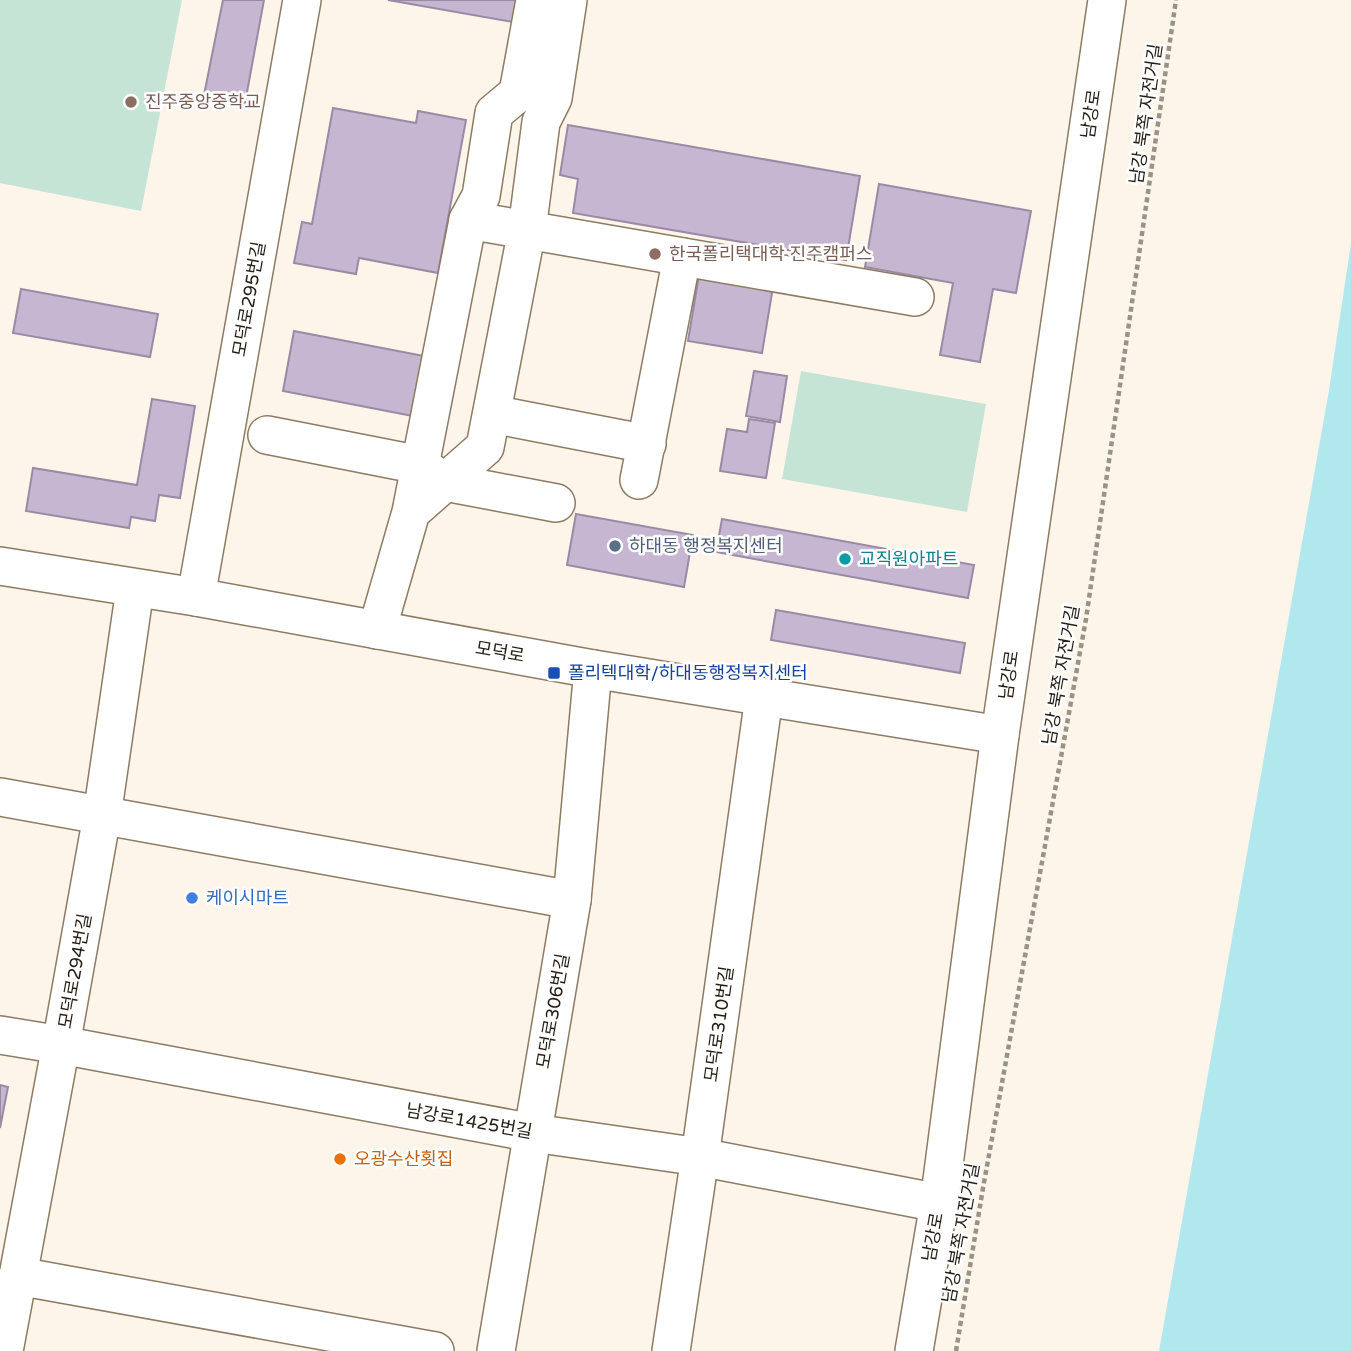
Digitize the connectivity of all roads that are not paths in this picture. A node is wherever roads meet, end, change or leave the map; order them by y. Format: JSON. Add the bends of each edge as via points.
{"nodes":[{"id":1,"x":302,"y":0,"type":"edge"},
{"id":2,"x":535,"y":0,"type":"edge"},
{"id":3,"x":568,"y":0,"type":"edge"},
{"id":4,"x":1107,"y":0,"type":"edge"},
{"id":5,"x":468,"y":220,"type":"junction"},
{"id":6,"x":527,"y":230,"type":"junction"},
{"id":7,"x":682,"y":257,"type":"junction"},
{"id":8,"x":915,"y":297,"type":"dead end"},
{"id":9,"x":492,"y":414,"type":"junction"},
{"id":10,"x":267,"y":435,"type":"dead end"},
{"id":11,"x":647,"y":443,"type":"junction"},
{"id":12,"x":433,"y":473,"type":"junction"},
{"id":13,"x":639,"y":480,"type":"dead end"},
{"id":14,"x":556,"y":503,"type":"dead end"},
{"id":15,"x":0,"y":566,"type":"edge"},
{"id":16,"x":135,"y":589,"type":"junction"},
{"id":17,"x":196,"y":597,"type":"junction"},
{"id":18,"x":377,"y":630,"type":"junction"},
{"id":19,"x":593,"y":669,"type":"junction"},
{"id":20,"x":764,"y":697,"type":"junction"},
{"id":21,"x":1000,"y":735,"type":"junction"},
{"id":22,"x":0,"y":797,"type":"edge"},
{"id":23,"x":102,"y":816,"type":"junction"},
{"id":24,"x":572,"y":900,"type":"junction"},
{"id":25,"x":0,"y":1035,"type":"edge"},
{"id":26,"x":61,"y":1045,"type":"junction"},
{"id":27,"x":533,"y":1133,"type":"junction"},
{"id":28,"x":700,"y":1157,"type":"junction"},
{"id":29,"x":939,"y":1203,"type":"junction"},
{"id":30,"x":18,"y":1276,"type":"junction"},
{"id":31,"x":4,"y":1351,"type":"edge"},
{"id":32,"x":435,"y":1351,"type":"edge"},
{"id":33,"x":496,"y":1351,"type":"edge"},
{"id":34,"x":671,"y":1351,"type":"edge"},
{"id":35,"x":914,"y":1351,"type":"edge"}],
"edges":[{"from":1,"to":17,"type":"street","name":"모덕로295번길"},
{"from":2,"to":5,"type":"street","via":[[518,93],[494,113],[481,196]]},
{"from":3,"to":6,"type":"street","via":[[552,98],[541,122]]},
{"from":4,"to":21,"type":"street","name":"남강로"},
{"from":5,"to":6,"type":"street"},
{"from":5,"to":12,"type":"street"},
{"from":6,"to":7,"type":"street"},
{"from":6,"to":9,"type":"street"},
{"from":7,"to":8,"type":"street"},
{"from":7,"to":11,"type":"street"},
{"from":9,"to":11,"type":"street"},
{"from":9,"to":12,"type":"street","via":[[485,447]]},
{"from":10,"to":12,"type":"street"},
{"from":11,"to":13,"type":"street"},
{"from":12,"to":14,"type":"street"},
{"from":12,"to":18,"type":"street","via":[[411,512]]},
{"from":15,"to":16,"type":"street","name":"모덕로"},
{"from":16,"to":17,"type":"street","name":"모덕로"},
{"from":16,"to":23,"type":"street","name":"모덕로294번길"},
{"from":17,"to":18,"type":"street","name":"모덕로"},
{"from":18,"to":19,"type":"street","name":"모덕로"},
{"from":19,"to":20,"type":"street","name":"모덕로"},
{"from":19,"to":24,"type":"street","name":"모덕로306번길"},
{"from":20,"to":21,"type":"street","name":"모덕로"},
{"from":20,"to":28,"type":"street","name":"모덕로310번길"},
{"from":21,"to":29,"type":"street","name":"남강로"},
{"from":22,"to":23,"type":"street"},
{"from":23,"to":24,"type":"street"},
{"from":23,"to":26,"type":"street","name":"모덕로294번길"},
{"from":24,"to":27,"type":"street","name":"모덕로306번길"},
{"from":25,"to":26,"type":"street","name":"남강로1425번길"},
{"from":26,"to":27,"type":"street","name":"남강로1425번길"},
{"from":26,"to":30,"type":"street","name":"모덕로294번길"},
{"from":27,"to":28,"type":"street","name":"남강로1425번길"},
{"from":27,"to":33,"type":"street","name":"모덕로306번길"},
{"from":28,"to":29,"type":"street","name":"남강로1425번길"},
{"from":28,"to":34,"type":"street","name":"모덕로310번길"},
{"from":29,"to":35,"type":"street","name":"남강로"},
{"from":30,"to":31,"type":"street","name":"모덕로294번길"},
{"from":30,"to":32,"type":"street"}]}
